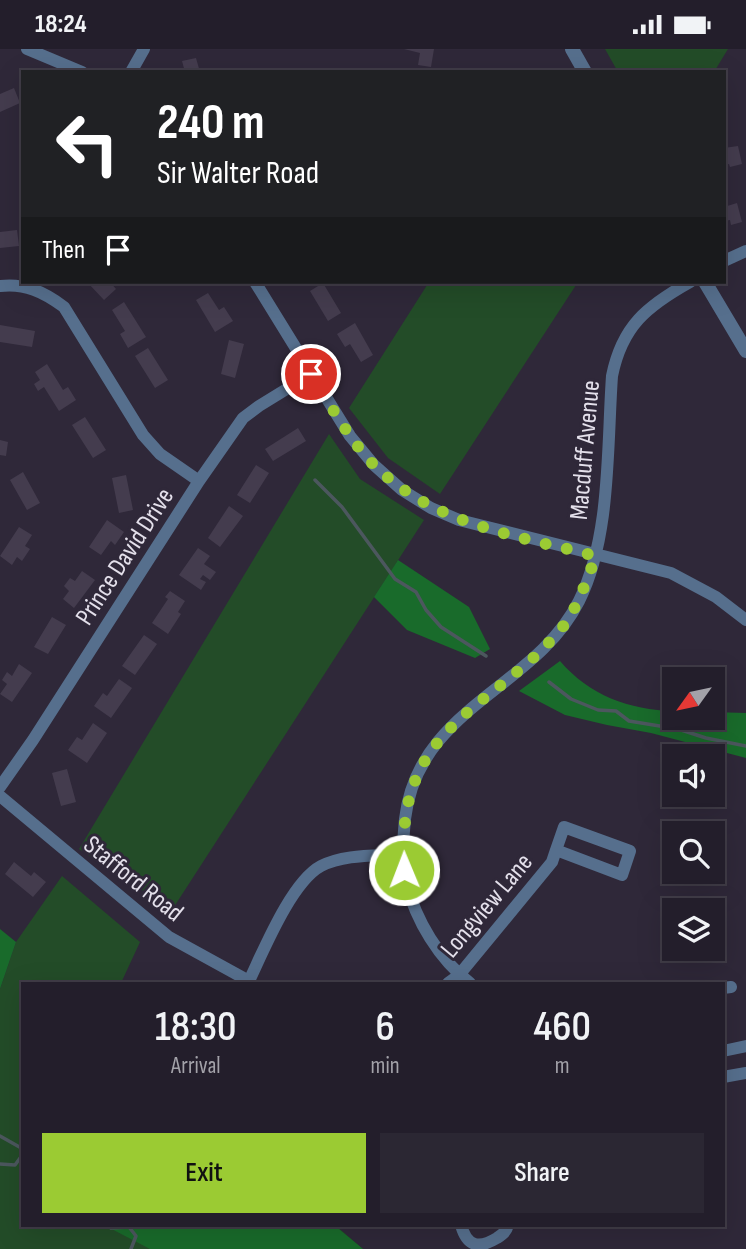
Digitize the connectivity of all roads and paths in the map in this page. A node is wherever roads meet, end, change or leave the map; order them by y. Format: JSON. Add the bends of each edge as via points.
{"nodes":[{"id":1,"x":26,"y":49,"type":"edge"},
{"id":2,"x":144,"y":49,"type":"edge"},
{"id":3,"x":572,"y":49,"type":"edge"},
{"id":4,"x":77,"y":70,"type":"edge"},
{"id":5,"x":132,"y":70,"type":"edge"},
{"id":6,"x":584,"y":70,"type":"edge"},
{"id":7,"x":746,"y":251,"type":"edge"},
{"id":8,"x":726,"y":260,"type":"edge"},
{"id":9,"x":257,"y":284,"type":"edge"},
{"id":10,"x":687,"y":284,"type":"edge"},
{"id":11,"x":706,"y":284,"type":"edge"},
{"id":12,"x":0,"y":286,"type":"edge"},
{"id":13,"x":746,"y":351,"type":"edge"},
{"id":14,"x":311,"y":374,"type":"junction"},
{"id":15,"x":199,"y":481,"type":"junction"},
{"id":16,"x":596,"y":556,"type":"junction"},
{"id":17,"x":746,"y":620,"type":"edge"},
{"id":18,"x":0,"y":787,"type":"edge"},
{"id":19,"x":0,"y":796,"type":"edge"},
{"id":20,"x":556,"y":850,"type":"junction"},
{"id":21,"x":401,"y":854,"type":"junction"},
{"id":22,"x":459,"y":975,"type":"junction"},
{"id":23,"x":248,"y":982,"type":"edge"},
{"id":24,"x":449,"y":982,"type":"edge"},
{"id":25,"x":469,"y":982,"type":"edge"},
{"id":26,"x":746,"y":1046,"type":"edge"},
{"id":27,"x":725,"y":1051,"type":"edge"},
{"id":28,"x":746,"y":1073,"type":"edge"},
{"id":29,"x":725,"y":1077,"type":"edge"},
{"id":30,"x":462,"y":1227,"type":"edge"},
{"id":31,"x":507,"y":1227,"type":"edge"}],
"edges":[{"from":1,"to":4,"type":"street"},
{"from":2,"to":5,"type":"street"},
{"from":3,"to":6,"type":"street"},
{"from":7,"to":8,"type":"street"},
{"from":9,"to":14,"type":"street"},
{"from":10,"to":16,"type":"street","name":"Macduff Avenue","via":[[644,313],[625,335],[616,359]]},
{"from":11,"to":13,"type":"street"},
{"from":12,"to":15,"type":"street","via":[[33,288],[64,307],[143,435],[160,454]]},
{"from":14,"to":15,"type":"street","name":"Prince David Drive","via":[[243,418]]},
{"from":14,"to":16,"type":"street","via":[[350,436],[402,490],[459,520]]},
{"from":15,"to":18,"type":"street","name":"Prince David Drive"},
{"from":16,"to":17,"type":"street","via":[[671,573],[716,597]]},
{"from":16,"to":21,"type":"street","name":"Macduff Avenue","via":[[579,601],[557,634],[461,716],[429,753],[407,799]]},
{"from":19,"to":23,"type":"street","name":"Stafford Road","via":[[169,937]]},
{"from":20,"to":20,"type":"street","name":"Longview Lane","via":[[564,827],[630,851],[622,875]]},
{"from":20,"to":22,"type":"street","name":"Longview Lane","via":[[552,862]]},
{"from":21,"to":22,"type":"street","name":"Macduff Avenue","via":[[419,917]]},
{"from":21,"to":23,"type":"street","via":[[339,860],[307,877]]},
{"from":22,"to":24,"type":"street","name":"Longview Lane"},
{"from":22,"to":25,"type":"street","name":"Macduff Avenue"},
{"from":26,"to":27,"type":"street"},
{"from":28,"to":29,"type":"street"},
{"from":30,"to":31,"type":"street","via":[[472,1243],[481,1246]]}]}
